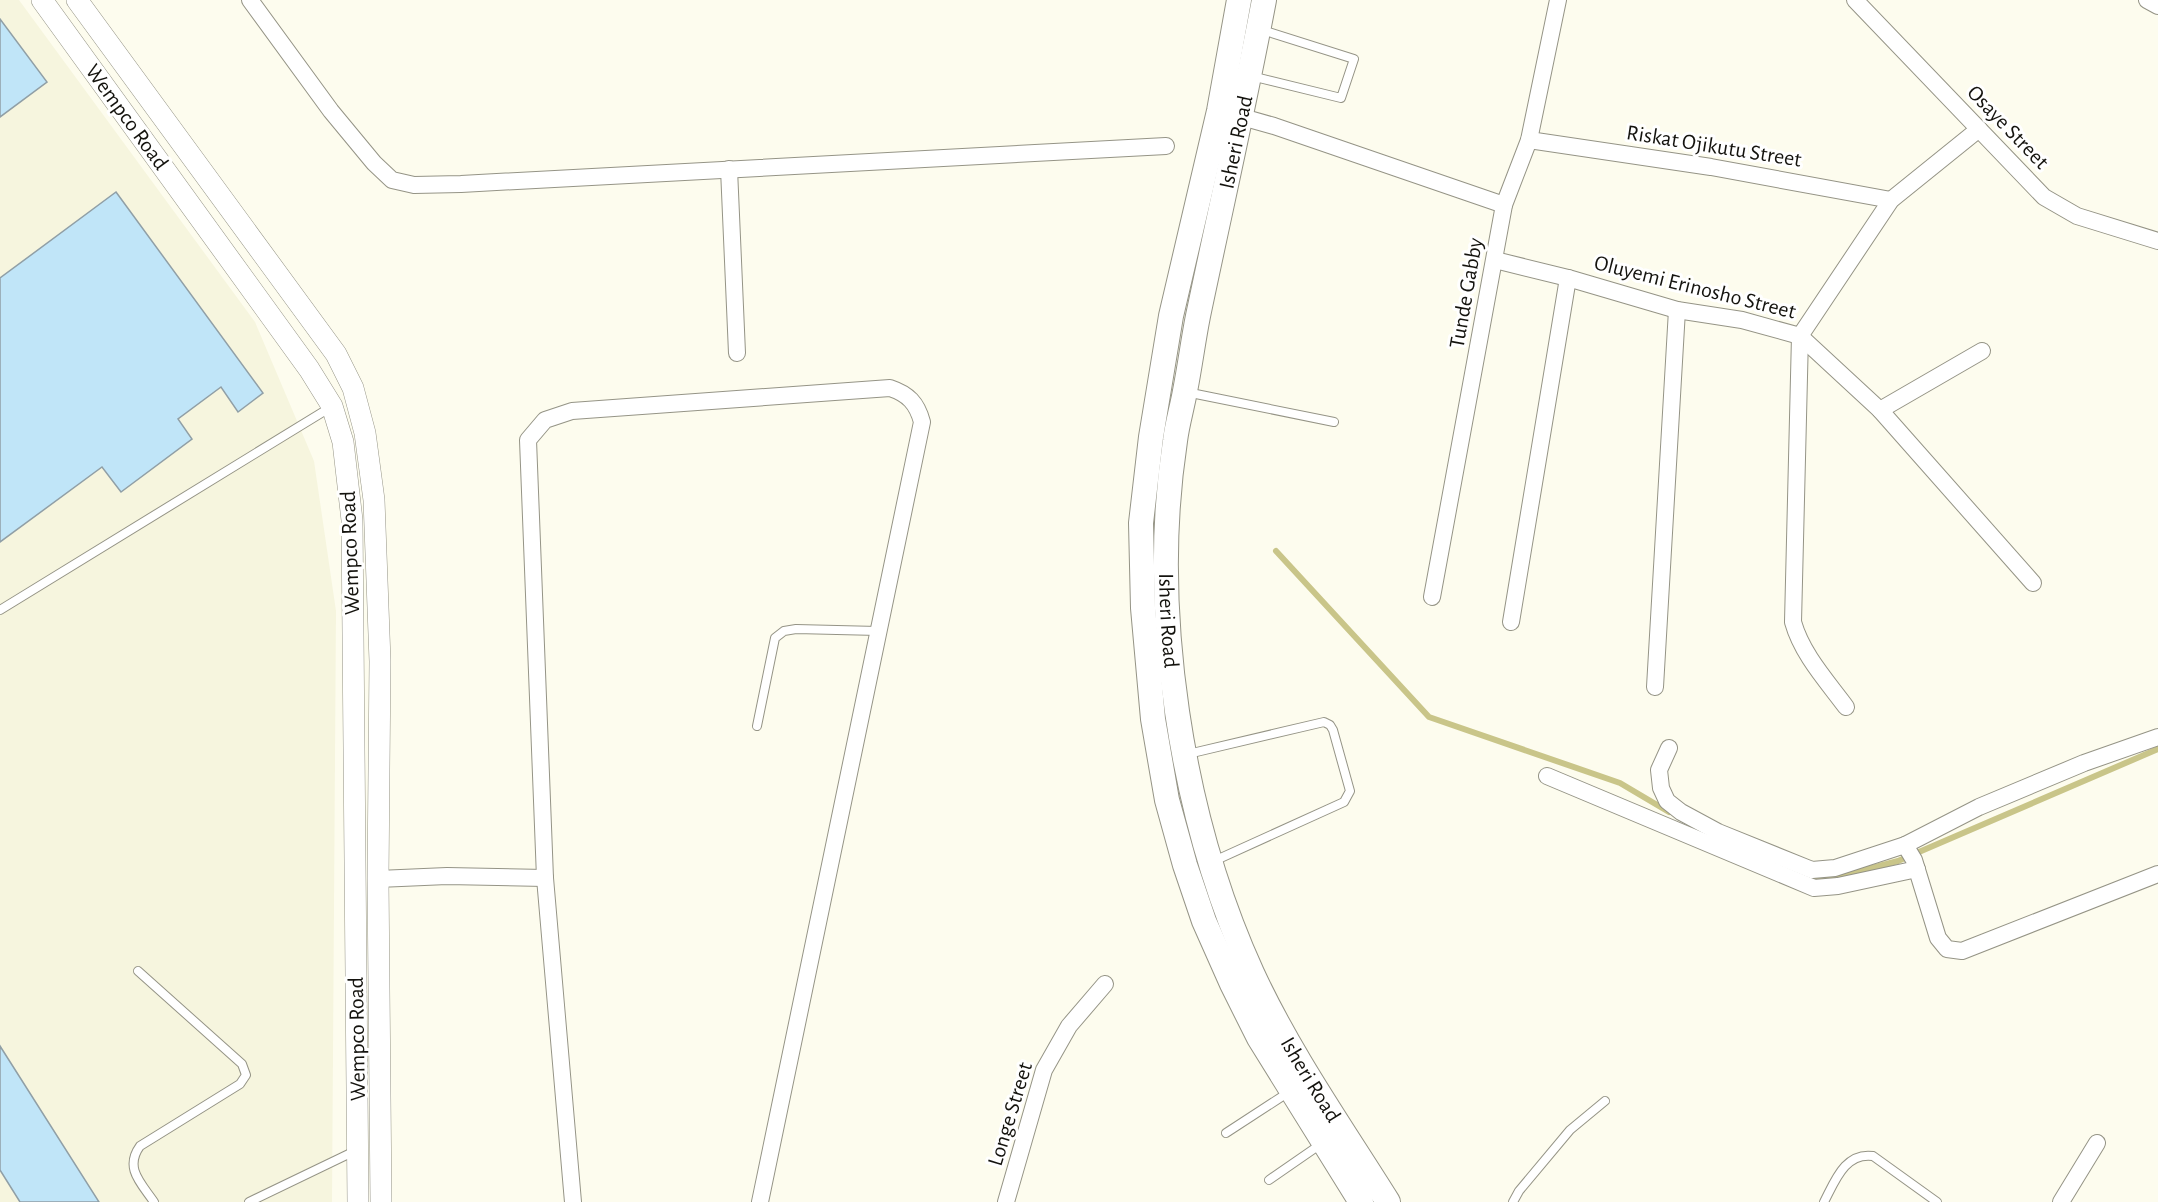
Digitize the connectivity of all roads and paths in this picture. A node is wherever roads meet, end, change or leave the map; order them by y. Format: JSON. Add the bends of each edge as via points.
{"nodes":[{"id":1,"x":42,"y":0,"type":"edge"},
{"id":2,"x":77,"y":0,"type":"edge"},
{"id":3,"x":250,"y":0,"type":"edge"},
{"id":4,"x":1239,"y":0,"type":"edge"},
{"id":5,"x":1264,"y":0,"type":"edge"},
{"id":6,"x":1558,"y":0,"type":"edge"},
{"id":7,"x":1855,"y":0,"type":"edge"},
{"id":8,"x":2147,"y":0,"type":"edge"},
{"id":9,"x":2158,"y":6,"type":"edge"},
{"id":10,"x":1259,"y":29,"type":"junction"},
{"id":11,"x":1250,"y":76,"type":"junction"},
{"id":12,"x":1242,"y":117,"type":"junction"},
{"id":13,"x":1979,"y":129,"type":"junction"},
{"id":14,"x":1529,"y":141,"type":"junction"},
{"id":15,"x":1166,"y":146,"type":"dead end"},
{"id":16,"x":729,"y":169,"type":"junction"},
{"id":17,"x":1891,"y":200,"type":"junction"},
{"id":18,"x":1504,"y":205,"type":"junction"},
{"id":19,"x":2158,"y":241,"type":"edge"},
{"id":20,"x":1495,"y":260,"type":"junction"},
{"id":21,"x":1568,"y":278,"type":"junction"},
{"id":22,"x":1677,"y":310,"type":"junction"},
{"id":23,"x":1800,"y":336,"type":"junction"},
{"id":24,"x":1983,"y":351,"type":"dead end"},
{"id":25,"x":737,"y":354,"type":"dead end"},
{"id":26,"x":1185,"y":392,"type":"junction"},
{"id":27,"x":332,"y":406,"type":"junction"},
{"id":28,"x":1880,"y":410,"type":"junction"},
{"id":29,"x":1334,"y":422,"type":"dead end"},
{"id":30,"x":2032,"y":583,"type":"dead end"},
{"id":31,"x":1432,"y":597,"type":"dead end"},
{"id":32,"x":0,"y":610,"type":"edge"},
{"id":33,"x":1510,"y":622,"type":"dead end"},
{"id":34,"x":878,"y":632,"type":"junction"},
{"id":35,"x":380,"y":661,"type":"junction"},
{"id":36,"x":353,"y":662,"type":"junction"},
{"id":37,"x":1655,"y":687,"type":"dead end"},
{"id":38,"x":1846,"y":707,"type":"dead end"},
{"id":39,"x":757,"y":726,"type":"dead end"},
{"id":40,"x":2158,"y":737,"type":"edge"},
{"id":41,"x":1669,"y":748,"type":"dead end"},
{"id":42,"x":1184,"y":754,"type":"junction"},
{"id":43,"x":1547,"y":776,"type":"dead end"},
{"id":44,"x":1911,"y":857,"type":"junction"},
{"id":45,"x":1211,"y":862,"type":"junction"},
{"id":46,"x":2158,"y":874,"type":"edge"},
{"id":47,"x":545,"y":878,"type":"junction"},
{"id":48,"x":378,"y":879,"type":"junction"},
{"id":49,"x":138,"y":971,"type":"dead end"},
{"id":50,"x":1105,"y":984,"type":"dead end"},
{"id":51,"x":1292,"y":1090,"type":"junction"},
{"id":52,"x":1605,"y":1101,"type":"dead end"},
{"id":53,"x":1226,"y":1133,"type":"dead end"},
{"id":54,"x":1324,"y":1142,"type":"junction"},
{"id":55,"x":2097,"y":1143,"type":"dead end"},
{"id":56,"x":358,"y":1150,"type":"junction"},
{"id":57,"x":1269,"y":1180,"type":"dead end"},
{"id":58,"x":154,"y":1202,"type":"edge"},
{"id":59,"x":249,"y":1202,"type":"edge"},
{"id":60,"x":358,"y":1202,"type":"edge"},
{"id":61,"x":381,"y":1202,"type":"edge"},
{"id":62,"x":573,"y":1202,"type":"edge"},
{"id":63,"x":760,"y":1202,"type":"edge"},
{"id":64,"x":1006,"y":1202,"type":"edge"},
{"id":65,"x":1361,"y":1202,"type":"edge"},
{"id":66,"x":1388,"y":1202,"type":"edge"},
{"id":67,"x":1513,"y":1202,"type":"edge"},
{"id":68,"x":1824,"y":1202,"type":"edge"},
{"id":69,"x":1937,"y":1202,"type":"edge"},
{"id":70,"x":2061,"y":1202,"type":"edge"}],
"edges":[{"from":1,"to":27,"type":"street","name":"Wempco Road"},
{"from":2,"to":35,"type":"street","name":"Wempco Road","via":[[336,354],[353,388],[365,433],[374,500]]},
{"from":3,"to":16,"type":"street","via":[[331,111],[392,180],[414,185],[461,184]]},
{"from":4,"to":51,"type":"main road","name":"Isheri Road","via":[[1219,111],[1171,316],[1151,437],[1141,523],[1143,608],[1153,719],[1167,800],[1185,865],[1232,984]]},
{"from":5,"to":10,"type":"main road","name":"Isheri Road"},
{"from":6,"to":14,"type":"street","name":"Tunde Gabby"},
{"from":7,"to":13,"type":"street","name":"Osaye Street"},
{"from":8,"to":9,"type":"street"},
{"from":10,"to":11,"type":"main road","name":"Isheri Road"},
{"from":10,"to":11,"type":"lane","via":[[1354,59],[1341,98]]},
{"from":11,"to":12,"type":"main road","name":"Isheri Road"},
{"from":12,"to":18,"type":"street"},
{"from":12,"to":26,"type":"main road","name":"Isheri Road","via":[[1197,319]]},
{"from":13,"to":17,"type":"street"},
{"from":13,"to":19,"type":"street","name":"Osaye Street","via":[[2044,197],[2076,216]]},
{"from":14,"to":17,"type":"street","name":"Riskat Ojikutu Street","via":[[1711,167]]},
{"from":14,"to":18,"type":"street","name":"Tunde Gabby"},
{"from":15,"to":16,"type":"street"},
{"from":16,"to":25,"type":"street"},
{"from":17,"to":23,"type":"street"},
{"from":18,"to":20,"type":"street","name":"Tunde Gabby"},
{"from":20,"to":21,"type":"street","name":"Oluyemi Erinosho Street"},
{"from":20,"to":31,"type":"street","name":"Tunde Gabby"},
{"from":21,"to":22,"type":"street","name":"Oluyemi Erinosho Street"},
{"from":21,"to":33,"type":"street"},
{"from":22,"to":23,"type":"street","name":"Oluyemi Erinosho Street","via":[[1742,320]]},
{"from":22,"to":37,"type":"street"},
{"from":23,"to":28,"type":"street","name":"Oluyemi Erinosho Street"},
{"from":23,"to":38,"type":"street","via":[[1793,622],[1805,651]]},
{"from":24,"to":28,"type":"street"},
{"from":26,"to":29,"type":"lane"},
{"from":26,"to":42,"type":"main road","name":"Isheri Road","via":[[1175,441],[1167,526],[1172,667]]},
{"from":27,"to":32,"type":"lane"},
{"from":27,"to":36,"type":"street","name":"Wempco Road","via":[[343,442],[352,520]]},
{"from":28,"to":30,"type":"street","name":"Oluyemi Erinosho Street"},
{"from":34,"to":39,"type":"lane","via":[[784,631],[775,638]]},
{"from":34,"to":47,"type":"street","via":[[922,422],[919,410],[906,394],[890,388],[737,398],[572,411],[545,420],[528,440]]},
{"from":34,"to":63,"type":"street"},
{"from":35,"to":36,"type":"street"},
{"from":35,"to":48,"type":"street","name":"Wempco Road"},
{"from":36,"to":56,"type":"street","name":"Wempco Road"},
{"from":40,"to":44,"type":"street","via":[[2000,798]]},
{"from":41,"to":44,"type":"street","via":[[1659,770],[1667,801],[1718,832],[1812,870]]},
{"from":42,"to":45,"type":"main road","name":"Isheri Road"},
{"from":42,"to":45,"type":"lane","via":[[1324,722],[1333,730],[1350,791],[1344,802]]},
{"from":43,"to":44,"type":"street","via":[[1814,888],[1838,886]]},
{"from":44,"to":46,"type":"street","via":[[1938,938],[1947,949],[1962,951]]},
{"from":45,"to":66,"type":"main road","name":"Isheri Road","via":[[1227,912],[1279,1028]]},
{"from":47,"to":48,"type":"street"},
{"from":47,"to":62,"type":"street"},
{"from":48,"to":61,"type":"street","name":"Wempco Road"},
{"from":49,"to":58,"type":"lane","via":[[242,1064],[246,1075],[240,1083],[140,1146],[133,1155],[134,1173]]},
{"from":50,"to":64,"type":"street","name":"Longe Street","via":[[1069,1026],[1044,1070]]},
{"from":51,"to":53,"type":"lane"},
{"from":51,"to":54,"type":"main road","name":"Isheri Road"},
{"from":52,"to":67,"type":"lane","via":[[1570,1130]]},
{"from":54,"to":57,"type":"lane"},
{"from":54,"to":65,"type":"main road","name":"Isheri Road"},
{"from":55,"to":70,"type":"street"},
{"from":56,"to":59,"type":"lane"},
{"from":56,"to":60,"type":"street","name":"Wempco Road"},
{"from":68,"to":69,"type":"lane","via":[[1843,1166],[1864,1154],[1874,1156]]}]}
